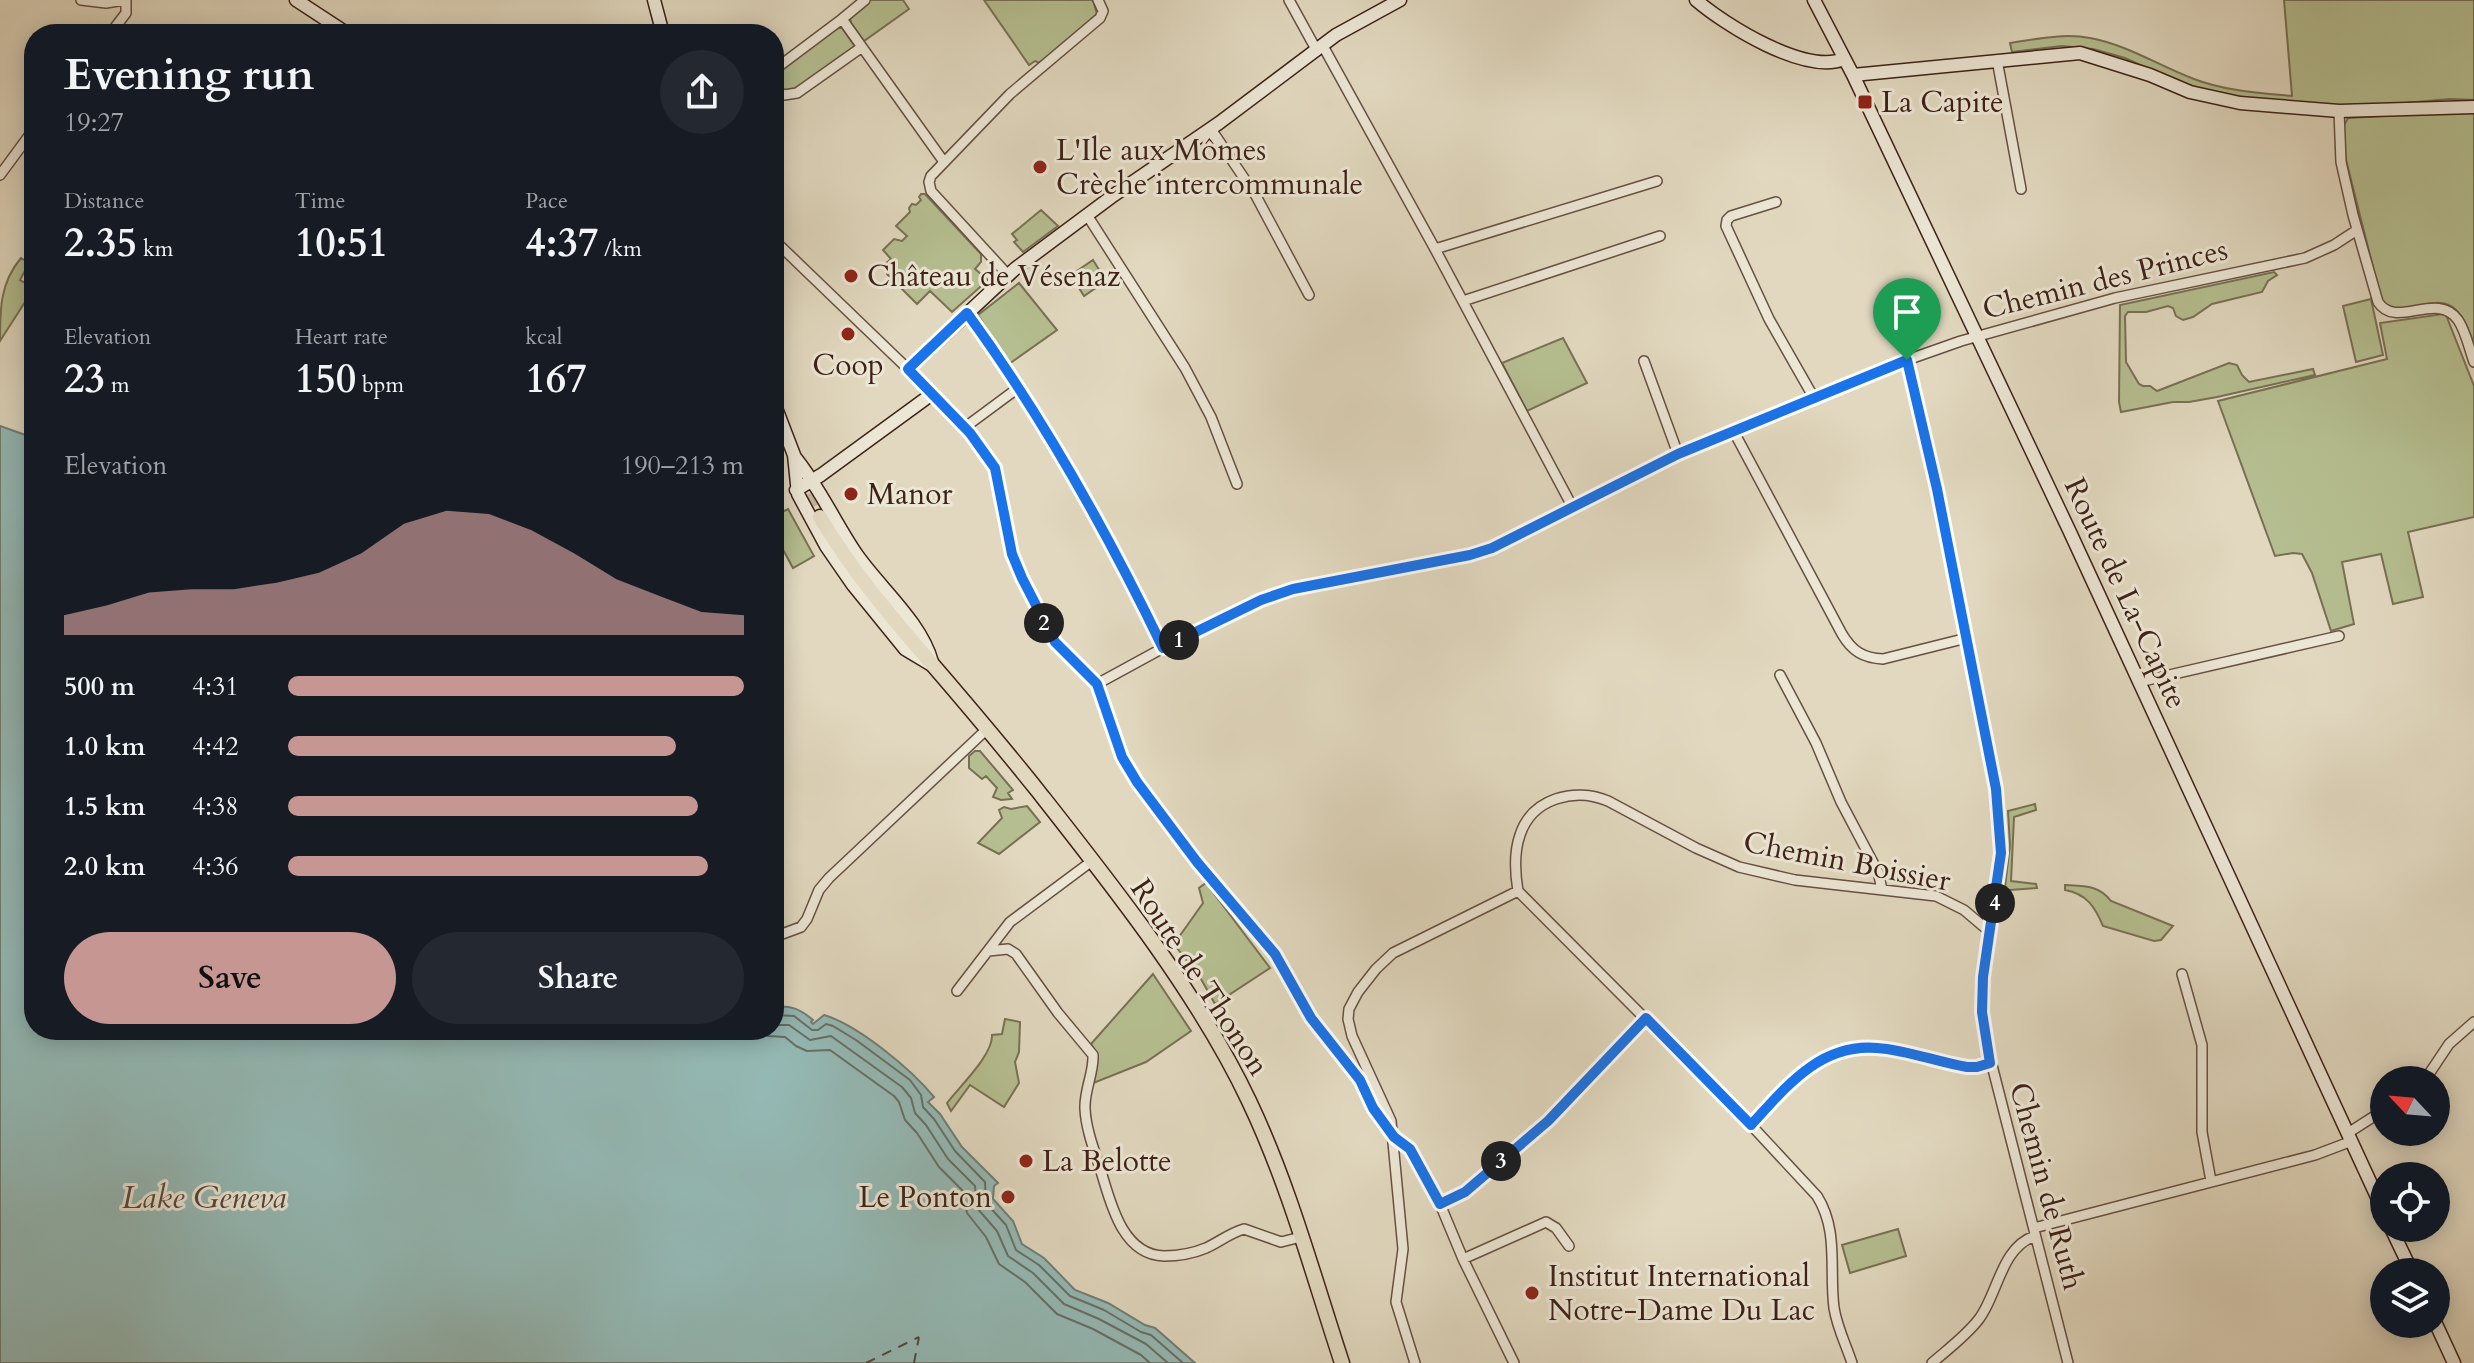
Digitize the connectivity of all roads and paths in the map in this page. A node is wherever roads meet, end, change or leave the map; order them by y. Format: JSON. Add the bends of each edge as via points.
{"nodes":[{"id":1,"x":81,"y":0,"type":"edge"},
{"id":2,"x":125,"y":0,"type":"edge"},
{"id":3,"x":296,"y":0,"type":"edge"},
{"id":4,"x":654,"y":0,"type":"edge"},
{"id":5,"x":865,"y":0,"type":"edge"},
{"id":6,"x":1098,"y":0,"type":"edge"},
{"id":7,"x":1289,"y":0,"type":"edge"},
{"id":8,"x":1696,"y":0,"type":"edge"},
{"id":9,"x":1814,"y":0,"type":"edge"},
{"id":10,"x":1392,"y":2,"type":"edge"},
{"id":11,"x":842,"y":19,"type":"junction"},
{"id":12,"x":118,"y":24,"type":"edge"},
{"id":13,"x":333,"y":24,"type":"edge"},
{"id":14,"x":660,"y":24,"type":"edge"},
{"id":15,"x":862,"y":47,"type":"junction"},
{"id":16,"x":1320,"y":48,"type":"junction"},
{"id":17,"x":1844,"y":59,"type":"junction"},
{"id":18,"x":1997,"y":60,"type":"junction"},
{"id":19,"x":784,"y":62,"type":"edge"},
{"id":20,"x":1853,"y":75,"type":"junction"},
{"id":21,"x":784,"y":95,"type":"edge"},
{"id":22,"x":2474,"y":107,"type":"edge"},
{"id":23,"x":2339,"y":111,"type":"junction"},
{"id":24,"x":1211,"y":129,"type":"junction"},
{"id":25,"x":24,"y":143,"type":"edge"},
{"id":26,"x":944,"y":162,"type":"junction"},
{"id":27,"x":0,"y":175,"type":"edge"},
{"id":28,"x":1657,"y":181,"type":"dead end"},
{"id":29,"x":2021,"y":189,"type":"dead end"},
{"id":30,"x":1776,"y":202,"type":"dead end"},
{"id":31,"x":1087,"y":215,"type":"junction"},
{"id":32,"x":2357,"y":230,"type":"junction"},
{"id":33,"x":1660,"y":236,"type":"dead end"},
{"id":34,"x":1435,"y":249,"type":"junction"},
{"id":35,"x":784,"y":250,"type":"edge"},
{"id":36,"x":1008,"y":275,"type":"junction"},
{"id":37,"x":1309,"y":295,"type":"dead end"},
{"id":38,"x":1463,"y":301,"type":"junction"},
{"id":39,"x":967,"y":313,"type":"junction"},
{"id":40,"x":1977,"y":337,"type":"junction"},
{"id":41,"x":1907,"y":360,"type":"junction"},
{"id":42,"x":1644,"y":361,"type":"dead end"},
{"id":43,"x":2474,"y":362,"type":"edge"},
{"id":44,"x":908,"y":369,"type":"junction"},
{"id":45,"x":1018,"y":388,"type":"junction"},
{"id":46,"x":932,"y":394,"type":"junction"},
{"id":47,"x":1814,"y":398,"type":"junction"},
{"id":48,"x":964,"y":428,"type":"junction"},
{"id":49,"x":784,"y":429,"type":"edge"},
{"id":50,"x":1734,"y":432,"type":"junction"},
{"id":51,"x":1678,"y":454,"type":"junction"},
{"id":52,"x":794,"y":455,"type":"junction"},
{"id":53,"x":814,"y":480,"type":"junction"},
{"id":54,"x":1237,"y":484,"type":"dead end"},
{"id":55,"x":796,"y":490,"type":"junction"},
{"id":56,"x":1572,"y":506,"type":"junction"},
{"id":57,"x":820,"y":517,"type":"tunnel mouth"},
{"id":58,"x":2339,"y":636,"type":"dead end"},
{"id":59,"x":1967,"y":638,"type":"junction"},
{"id":60,"x":1163,"y":648,"type":"junction"},
{"id":61,"x":932,"y":665,"type":"junction"},
{"id":62,"x":1780,"y":675,"type":"dead end"},
{"id":63,"x":2139,"y":682,"type":"junction"},
{"id":64,"x":1097,"y":684,"type":"junction"},
{"id":65,"x":987,"y":729,"type":"junction"},
{"id":66,"x":1092,"y":861,"type":"junction"},
{"id":67,"x":1882,"y":889,"type":"junction"},
{"id":68,"x":1518,"y":891,"type":"junction"},
{"id":69,"x":1990,"y":932,"type":"junction"},
{"id":70,"x":784,"y":933,"type":"edge"},
{"id":71,"x":988,"y":951,"type":"junction"},
{"id":72,"x":2182,"y":974,"type":"dead end"},
{"id":73,"x":957,"y":991,"type":"dead end"},
{"id":74,"x":1646,"y":1018,"type":"junction"},
{"id":75,"x":2474,"y":1022,"type":"edge"},
{"id":76,"x":1990,"y":1063,"type":"junction"},
{"id":77,"x":2434,"y":1066,"type":"edge"},
{"id":78,"x":2370,"y":1121,"type":"edge"},
{"id":79,"x":1751,"y":1125,"type":"junction"},
{"id":80,"x":1394,"y":1137,"type":"junction"},
{"id":81,"x":2350,"y":1137,"type":"junction"},
{"id":82,"x":2211,"y":1181,"type":"junction"},
{"id":83,"x":2370,"y":1181,"type":"edge"},
{"id":84,"x":1440,"y":1204,"type":"junction"},
{"id":85,"x":2035,"y":1232,"type":"junction"},
{"id":86,"x":1301,"y":1237,"type":"junction"},
{"id":87,"x":1569,"y":1246,"type":"dead end"},
{"id":88,"x":1463,"y":1259,"type":"junction"},
{"id":89,"x":2442,"y":1338,"type":"edge"},
{"id":90,"x":1342,"y":1363,"type":"edge"},
{"id":91,"x":1415,"y":1363,"type":"edge"},
{"id":92,"x":1514,"y":1363,"type":"edge"},
{"id":93,"x":1852,"y":1363,"type":"edge"},
{"id":94,"x":1932,"y":1363,"type":"edge"},
{"id":95,"x":2068,"y":1363,"type":"edge"},
{"id":96,"x":2454,"y":1363,"type":"edge"}],
"edges":[{"from":1,"to":2,"type":"street"},
{"from":2,"to":12,"type":"street","via":[[126,13]]},
{"from":3,"to":13,"type":"street"},
{"from":4,"to":14,"type":"street"},
{"from":5,"to":11,"type":"street"},
{"from":6,"to":26,"type":"street","via":[[1100,18],[1010,94]]},
{"from":7,"to":16,"type":"street"},
{"from":8,"to":17,"type":"street","via":[[1738,30],[1795,56],[1827,63]]},
{"from":9,"to":17,"type":"street","name":"Route de La-Capite"},
{"from":10,"to":16,"type":"street"},
{"from":11,"to":15,"type":"street"},
{"from":11,"to":19,"type":"street"},
{"from":15,"to":21,"type":"street","via":[[797,93]]},
{"from":15,"to":26,"type":"street"},
{"from":16,"to":24,"type":"street"},
{"from":16,"to":34,"type":"street"},
{"from":17,"to":20,"type":"street","name":"Route de La-Capite"},
{"from":18,"to":20,"type":"street"},
{"from":18,"to":23,"type":"street","via":[[2080,53],[2224,101]]},
{"from":18,"to":29,"type":"street"},
{"from":20,"to":40,"type":"street","name":"Route de La-Capite"},
{"from":22,"to":23,"type":"street"},
{"from":23,"to":32,"type":"street","via":[[2341,162]]},
{"from":24,"to":31,"type":"street"},
{"from":24,"to":37,"type":"street","via":[[1256,196]]},
{"from":25,"to":27,"type":"street"},
{"from":26,"to":36,"type":"street","via":[[931,176],[931,191]]},
{"from":28,"to":34,"type":"street"},
{"from":30,"to":47,"type":"street","via":[[1731,216],[1726,226],[1768,318]]},
{"from":31,"to":36,"type":"street"},
{"from":31,"to":54,"type":"street","via":[[1185,368]]},
{"from":32,"to":40,"type":"street","name":"Chemin des Princes","via":[[2305,258],[2115,298]]},
{"from":32,"to":43,"type":"street","via":[[2382,309],[2449,311],[2463,329]]},
{"from":33,"to":38,"type":"street"},
{"from":34,"to":38,"type":"street"},
{"from":35,"to":44,"type":"street"},
{"from":36,"to":39,"type":"street"},
{"from":38,"to":56,"type":"street"},
{"from":39,"to":44,"type":"street"},
{"from":39,"to":45,"type":"street"},
{"from":40,"to":41,"type":"street","name":"Chemin des Princes"},
{"from":40,"to":63,"type":"street","name":"Route de La-Capite"},
{"from":41,"to":47,"type":"street","name":"Chemin des Princes"},
{"from":41,"to":59,"type":"street","name":"Chemin de Ruth"},
{"from":42,"to":51,"type":"street"},
{"from":44,"to":46,"type":"street"},
{"from":45,"to":48,"type":"street"},
{"from":45,"to":60,"type":"street","via":[[1105,533]]},
{"from":46,"to":48,"type":"street"},
{"from":46,"to":53,"type":"street"},
{"from":47,"to":50,"type":"street","name":"Chemin des Princes"},
{"from":48,"to":64,"type":"street","via":[[995,468],[1012,554],[1042,620],[1055,642]]},
{"from":49,"to":52,"type":"street","name":"Route de Thonon"},
{"from":50,"to":51,"type":"street","name":"Chemin des Princes"},
{"from":50,"to":59,"type":"street","via":[[1853,650],[1883,659]]},
{"from":51,"to":56,"type":"street","name":"Chemin des Princes"},
{"from":52,"to":53,"type":"street","name":"Route de Thonon"},
{"from":52,"to":55,"type":"street","name":"Route de Thonon"},
{"from":53,"to":55,"type":"street"},
{"from":53,"to":61,"type":"street","name":"Route de Thonon","via":[[856,554],[921,635]]},
{"from":55,"to":61,"type":"street","name":"Route de Thonon","via":[[860,595],[905,649]]},
{"from":56,"to":60,"type":"street","name":"Chemin des Princes","via":[[1516,538],[1470,555],[1293,589],[1261,600]]},
{"from":57,"to":61,"type":"main road","via":[[861,579]]},
{"from":58,"to":63,"type":"street"},
{"from":59,"to":69,"type":"street","name":"Chemin de Ruth","via":[[2001,836]]},
{"from":60,"to":64,"type":"street","name":"Chemin des Princes"},
{"from":61,"to":65,"type":"main road","name":"Route de Thonon"},
{"from":62,"to":67,"type":"street"},
{"from":63,"to":81,"type":"street","name":"Route de La-Capite"},
{"from":64,"to":80,"type":"street","via":[[1122,757],[1137,782],[1275,954],[1311,1018],[1360,1080]]},
{"from":65,"to":66,"type":"main road","name":"Route de Thonon"},
{"from":65,"to":70,"type":"street","via":[[829,878],[801,927]]},
{"from":66,"to":71,"type":"street","via":[[1010,922]]},
{"from":66,"to":86,"type":"main road","name":"Route de Thonon","via":[[1230,1064],[1267,1142]]},
{"from":67,"to":68,"type":"street","name":"Chemin Boissier","via":[[1762,874],[1710,855],[1601,798],[1576,794],[1548,802],[1525,824],[1517,849]]},
{"from":67,"to":69,"type":"street","name":"Chemin Boissier","via":[[1946,900]]},
{"from":68,"to":74,"type":"street"},
{"from":68,"to":80,"type":"street","via":[[1393,953],[1351,1004],[1352,1036],[1386,1105]]},
{"from":69,"to":76,"type":"street","name":"Chemin de Ruth","via":[[1982,1012]]},
{"from":71,"to":73,"type":"street"},
{"from":71,"to":86,"type":"street","via":[[1008,949],[1016,954],[1093,1055],[1085,1097],[1087,1126],[1110,1202],[1138,1247],[1160,1256],[1187,1253],[1244,1229],[1281,1242]]},
{"from":72,"to":82,"type":"street","via":[[2202,1045],[2202,1132]]},
{"from":74,"to":79,"type":"street"},
{"from":74,"to":84,"type":"street","via":[[1548,1121],[1465,1192]]},
{"from":75,"to":77,"type":"street"},
{"from":76,"to":79,"type":"street","via":[[1967,1067],[1855,1048],[1804,1070]]},
{"from":76,"to":85,"type":"street","name":"Chemin de Ruth"},
{"from":78,"to":81,"type":"street"},
{"from":79,"to":93,"type":"street","via":[[1825,1208],[1835,1312]]},
{"from":80,"to":84,"type":"street","via":[[1410,1149]]},
{"from":80,"to":91,"type":"street","via":[[1403,1249],[1396,1302]]},
{"from":81,"to":82,"type":"street","via":[[2315,1155]]},
{"from":81,"to":83,"type":"street","name":"Route de La-Capite"},
{"from":82,"to":85,"type":"street"},
{"from":84,"to":88,"type":"street"},
{"from":85,"to":94,"type":"street","via":[[2010,1257],[1982,1316]]},
{"from":85,"to":95,"type":"street","name":"Chemin de Ruth"},
{"from":86,"to":90,"type":"main road","name":"Route de Thonon"},
{"from":87,"to":88,"type":"street","via":[[1546,1222]]},
{"from":88,"to":92,"type":"street"},
{"from":89,"to":96,"type":"street"}]}
